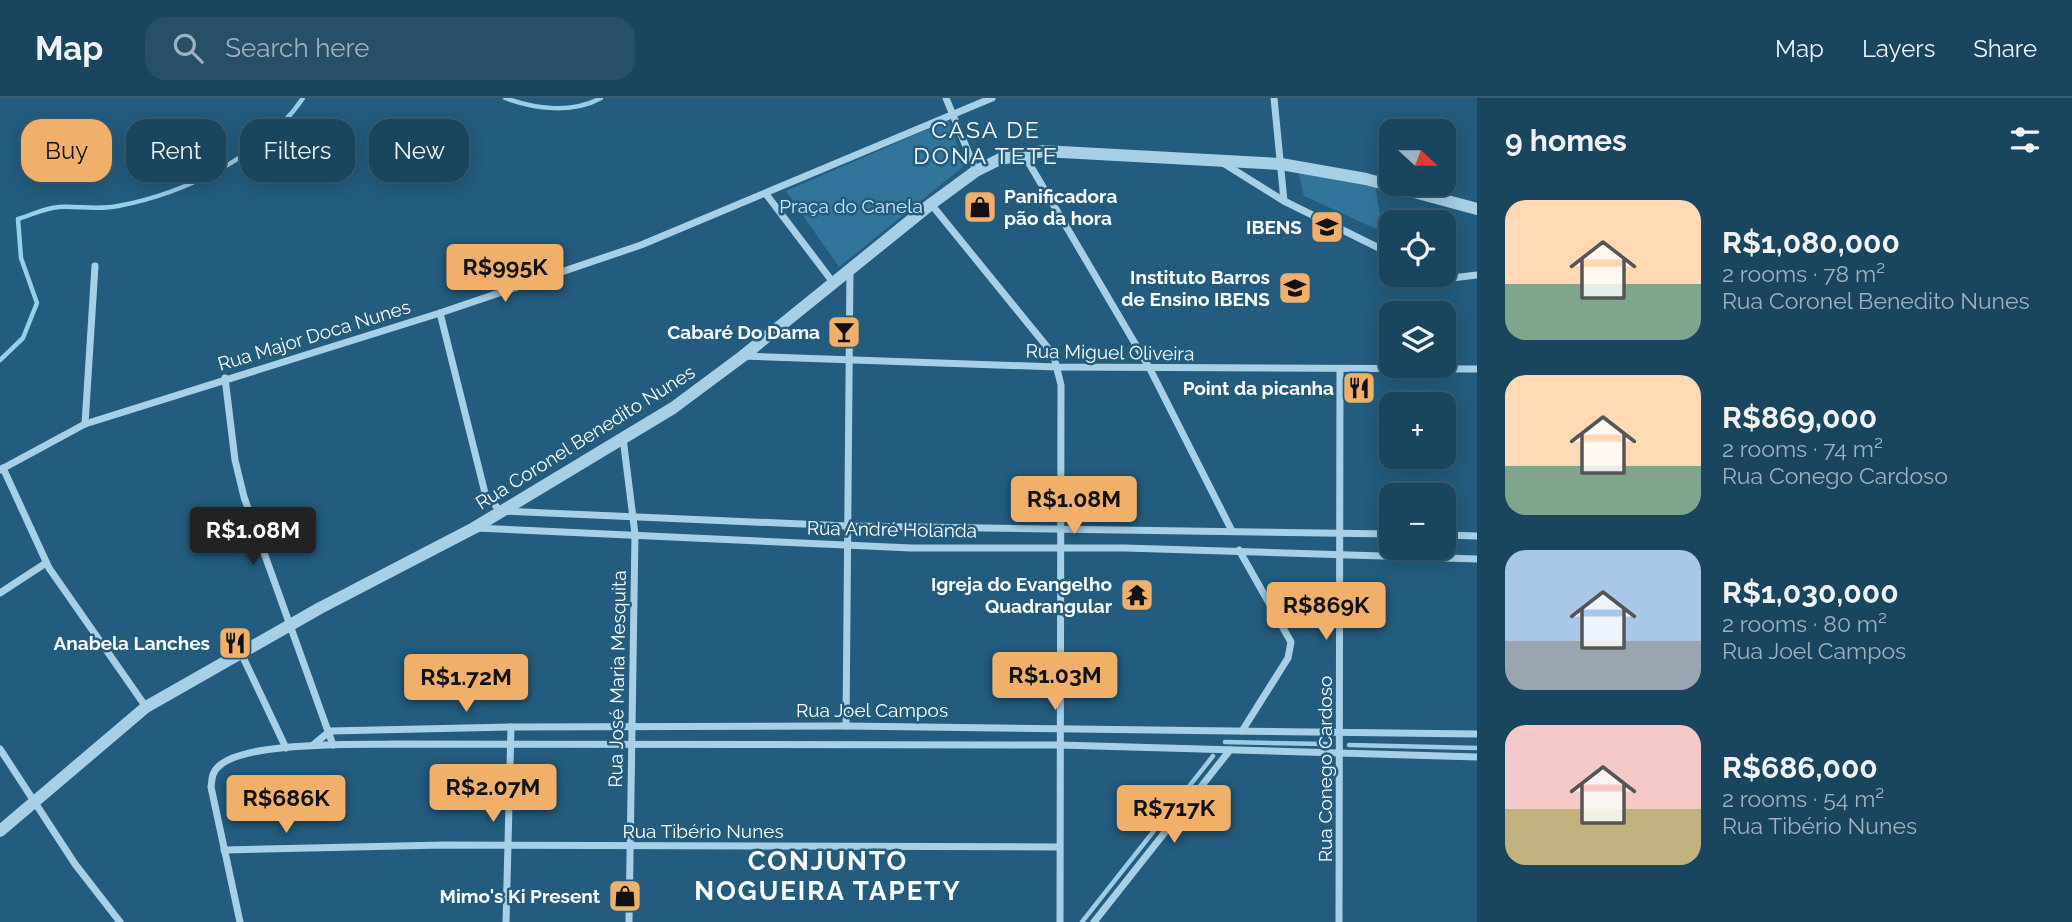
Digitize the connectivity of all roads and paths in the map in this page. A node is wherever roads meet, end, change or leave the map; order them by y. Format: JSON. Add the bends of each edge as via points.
{"nodes":[{"id":1,"x":946,"y":98,"type":"edge"},
{"id":2,"x":992,"y":98,"type":"edge"},
{"id":3,"x":1274,"y":98,"type":"edge"},
{"id":4,"x":953,"y":114,"type":"junction"},
{"id":5,"x":1023,"y":153,"type":"junction"},
{"id":6,"x":1216,"y":159,"type":"junction"},
{"id":7,"x":1281,"y":164,"type":"junction"},
{"id":8,"x":976,"y":171,"type":"junction"},
{"id":9,"x":766,"y":194,"type":"junction"},
{"id":10,"x":1284,"y":201,"type":"junction"},
{"id":11,"x":931,"y":204,"type":"junction"},
{"id":12,"x":1477,"y":209,"type":"edge"},
{"id":13,"x":1379,"y":248,"type":"edge"},
{"id":14,"x":95,"y":266,"type":"dead end"},
{"id":15,"x":850,"y":268,"type":"junction"},
{"id":16,"x":1477,"y":275,"type":"edge"},
{"id":17,"x":1456,"y":278,"type":"edge"},
{"id":18,"x":832,"y":281,"type":"junction"},
{"id":19,"x":440,"y":313,"type":"junction"},
{"id":20,"x":743,"y":356,"type":"junction"},
{"id":21,"x":849,"y":362,"type":"junction"},
{"id":22,"x":1057,"y":367,"type":"junction"},
{"id":23,"x":1477,"y":368,"type":"edge"},
{"id":24,"x":1150,"y":369,"type":"junction"},
{"id":25,"x":1340,"y":369,"type":"junction"},
{"id":26,"x":225,"y":378,"type":"junction"},
{"id":27,"x":85,"y":424,"type":"junction"},
{"id":28,"x":623,"y":438,"type":"junction"},
{"id":29,"x":2,"y":469,"type":"edge"},
{"id":30,"x":500,"y":511,"type":"junction"},
{"id":31,"x":634,"y":519,"type":"junction"},
{"id":32,"x":848,"y":526,"type":"junction"},
{"id":33,"x":474,"y":528,"type":"junction"},
{"id":34,"x":1060,"y":531,"type":"junction"},
{"id":35,"x":1232,"y":531,"type":"junction"},
{"id":36,"x":1339,"y":533,"type":"junction"},
{"id":37,"x":635,"y":534,"type":"junction"},
{"id":38,"x":1379,"y":534,"type":"edge"},
{"id":39,"x":1456,"y":536,"type":"edge"},
{"id":40,"x":1477,"y":536,"type":"edge"},
{"id":41,"x":848,"y":545,"type":"junction"},
{"id":42,"x":1060,"y":547,"type":"junction"},
{"id":43,"x":1239,"y":550,"type":"junction"},
{"id":44,"x":1339,"y":554,"type":"junction"},
{"id":45,"x":1477,"y":559,"type":"edge"},
{"id":46,"x":46,"y":563,"type":"junction"},
{"id":47,"x":0,"y":593,"type":"edge"},
{"id":48,"x":289,"y":627,"type":"junction"},
{"id":49,"x":241,"y":653,"type":"junction"},
{"id":50,"x":146,"y":707,"type":"junction"},
{"id":51,"x":846,"y":726,"type":"junction"},
{"id":52,"x":1059,"y":726,"type":"junction"},
{"id":53,"x":511,"y":727,"type":"junction"},
{"id":54,"x":632,"y":727,"type":"junction"},
{"id":55,"x":1210,"y":731,"type":"junction"},
{"id":56,"x":1242,"y":731,"type":"junction"},
{"id":57,"x":1341,"y":731,"type":"junction"},
{"id":58,"x":330,"y":732,"type":"junction"},
{"id":59,"x":1477,"y":734,"type":"edge"},
{"id":60,"x":632,"y":743,"type":"junction"},
{"id":61,"x":510,"y":744,"type":"junction"},
{"id":62,"x":313,"y":745,"type":"junction"},
{"id":63,"x":333,"y":745,"type":"junction"},
{"id":64,"x":1059,"y":745,"type":"junction"},
{"id":65,"x":286,"y":748,"type":"junction"},
{"id":66,"x":0,"y":749,"type":"edge"},
{"id":67,"x":1206,"y":750,"type":"junction"},
{"id":68,"x":1230,"y":750,"type":"junction"},
{"id":69,"x":1341,"y":751,"type":"junction"},
{"id":70,"x":1477,"y":757,"type":"edge"},
{"id":71,"x":34,"y":800,"type":"junction"},
{"id":72,"x":0,"y":831,"type":"edge"},
{"id":73,"x":506,"y":847,"type":"junction"},
{"id":74,"x":629,"y":847,"type":"junction"},
{"id":75,"x":1058,"y":847,"type":"junction"},
{"id":76,"x":224,"y":850,"type":"junction"},
{"id":77,"x":1340,"y":920,"type":"edge"},
{"id":78,"x":120,"y":922,"type":"edge"},
{"id":79,"x":240,"y":922,"type":"edge"},
{"id":80,"x":506,"y":922,"type":"edge"},
{"id":81,"x":629,"y":922,"type":"edge"},
{"id":82,"x":1060,"y":922,"type":"edge"},
{"id":83,"x":1094,"y":922,"type":"edge"}],
"edges":[{"from":1,"to":4,"type":"street"},
{"from":2,"to":4,"type":"street","name":"Rua Major Doca Nunes"},
{"from":3,"to":7,"type":"street"},
{"from":4,"to":8,"type":"street"},
{"from":4,"to":9,"type":"street","name":"Rua Major Doca Nunes"},
{"from":5,"to":6,"type":"street","name":"Rua Coronel Benedito Nunes"},
{"from":5,"to":8,"type":"street","name":"Rua Coronel Benedito Nunes"},
{"from":5,"to":24,"type":"street"},
{"from":6,"to":7,"type":"street"},
{"from":6,"to":10,"type":"street","name":"Rua Coronel Benedito Nunes"},
{"from":7,"to":10,"type":"street"},
{"from":7,"to":12,"type":"street","via":[[1366,179]]},
{"from":8,"to":11,"type":"street","name":"Rua Coronel Benedito Nunes"},
{"from":9,"to":18,"type":"street"},
{"from":9,"to":19,"type":"street","name":"Rua Major Doca Nunes","via":[[641,245]]},
{"from":10,"to":13,"type":"street","name":"Rua Coronel Benedito Nunes"},
{"from":11,"to":15,"type":"street","name":"Rua Coronel Benedito Nunes"},
{"from":11,"to":22,"type":"street","via":[[1048,348]]},
{"from":14,"to":27,"type":"street"},
{"from":15,"to":18,"type":"street","name":"Rua Coronel Benedito Nunes"},
{"from":15,"to":21,"type":"street"},
{"from":16,"to":17,"type":"street"},
{"from":18,"to":20,"type":"street","name":"Rua Coronel Benedito Nunes"},
{"from":19,"to":26,"type":"street","name":"Rua Major Doca Nunes"},
{"from":19,"to":30,"type":"street","via":[[485,493]]},
{"from":20,"to":21,"type":"street","name":"Rua Miguel Oliveira"},
{"from":20,"to":28,"type":"street","name":"Rua Coronel Benedito Nunes"},
{"from":21,"to":22,"type":"street","name":"Rua Miguel Oliveira"},
{"from":21,"to":32,"type":"street"},
{"from":22,"to":24,"type":"street","name":"Rua Miguel Oliveira"},
{"from":22,"to":34,"type":"street","via":[[1062,403]]},
{"from":23,"to":25,"type":"street","name":"Rua Miguel Oliveira"},
{"from":24,"to":25,"type":"street","name":"Rua Miguel Oliveira"},
{"from":24,"to":35,"type":"street"},
{"from":25,"to":36,"type":"street","name":"Rua Conego Cardoso"},
{"from":26,"to":27,"type":"street","name":"Rua Major Doca Nunes"},
{"from":26,"to":48,"type":"street","via":[[244,497]]},
{"from":27,"to":29,"type":"street","name":"Rua Major Doca Nunes"},
{"from":28,"to":30,"type":"street","name":"Rua Coronel Benedito Nunes"},
{"from":28,"to":31,"type":"street","name":"Rua José Maria Mesquita"},
{"from":29,"to":46,"type":"street"},
{"from":30,"to":31,"type":"street","name":"Rua André Holanda"},
{"from":30,"to":33,"type":"street","name":"Rua Coronel Benedito Nunes"},
{"from":31,"to":32,"type":"street","name":"Rua André Holanda"},
{"from":31,"to":37,"type":"street","name":"Rua José Maria Mesquita"},
{"from":32,"to":34,"type":"street","name":"Rua André Holanda"},
{"from":32,"to":41,"type":"street"},
{"from":33,"to":37,"type":"street","name":"Rua André Holanda"},
{"from":33,"to":48,"type":"street","name":"Rua Coronel Benedito Nunes"},
{"from":34,"to":35,"type":"street","name":"Rua André Holanda"},
{"from":34,"to":42,"type":"street"},
{"from":35,"to":36,"type":"street","name":"Rua André Holanda"},
{"from":36,"to":38,"type":"street","name":"Rua André Holanda"},
{"from":36,"to":44,"type":"street","name":"Rua Conego Cardoso"},
{"from":37,"to":41,"type":"street","name":"Rua André Holanda"},
{"from":37,"to":54,"type":"street","name":"Rua José Maria Mesquita"},
{"from":39,"to":40,"type":"street"},
{"from":41,"to":42,"type":"street","name":"Rua André Holanda"},
{"from":41,"to":51,"type":"street"},
{"from":42,"to":43,"type":"street","name":"Rua André Holanda"},
{"from":42,"to":52,"type":"street"},
{"from":43,"to":44,"type":"street","name":"Rua André Holanda"},
{"from":43,"to":56,"type":"street","via":[[1291,642],[1288,658]]},
{"from":44,"to":45,"type":"street","name":"Rua André Holanda"},
{"from":44,"to":57,"type":"street","name":"Rua Conego Cardoso"},
{"from":46,"to":47,"type":"street"},
{"from":46,"to":50,"type":"street"},
{"from":48,"to":49,"type":"street","name":"Rua Coronel Benedito Nunes"},
{"from":48,"to":58,"type":"street"},
{"from":49,"to":50,"type":"street","name":"Rua Coronel Benedito Nunes"},
{"from":49,"to":65,"type":"street"},
{"from":50,"to":71,"type":"street","name":"Rua Coronel Benedito Nunes"},
{"from":51,"to":52,"type":"street","name":"Rua Joel Campos"},
{"from":51,"to":54,"type":"street","name":"Rua Joel Campos"},
{"from":52,"to":55,"type":"street","name":"Rua Joel Campos"},
{"from":52,"to":64,"type":"street"},
{"from":53,"to":54,"type":"street","name":"Rua Joel Campos"},
{"from":53,"to":58,"type":"street","name":"Rua Joel Campos"},
{"from":53,"to":61,"type":"street"},
{"from":54,"to":60,"type":"street","name":"Rua José Maria Mesquita"},
{"from":55,"to":56,"type":"street","name":"Rua Joel Campos"},
{"from":55,"to":67,"type":"street"},
{"from":56,"to":57,"type":"street","name":"Rua Joel Campos"},
{"from":57,"to":59,"type":"street","name":"Rua Joel Campos"},
{"from":57,"to":69,"type":"street","name":"Rua Conego Cardoso"},
{"from":58,"to":62,"type":"street"},
{"from":58,"to":63,"type":"street"},
{"from":60,"to":61,"type":"street","name":"Rua Joel Campos"},
{"from":60,"to":64,"type":"street","name":"Rua Joel Campos"},
{"from":60,"to":74,"type":"street","name":"Rua José Maria Mesquita"},
{"from":61,"to":63,"type":"street","name":"Rua Joel Campos"},
{"from":61,"to":73,"type":"street"},
{"from":62,"to":63,"type":"street","name":"Rua Joel Campos"},
{"from":62,"to":65,"type":"street","name":"Rua Joel Campos"},
{"from":64,"to":67,"type":"street","name":"Rua Joel Campos"},
{"from":64,"to":75,"type":"street"},
{"from":65,"to":76,"type":"street","name":"Rua Joel Campos","via":[[246,754],[225,761],[214,772],[211,787]]},
{"from":66,"to":71,"type":"street"},
{"from":67,"to":68,"type":"street","name":"Rua Joel Campos"},
{"from":68,"to":69,"type":"street","name":"Rua Joel Campos"},
{"from":68,"to":83,"type":"street"},
{"from":69,"to":70,"type":"street","name":"Rua Joel Campos"},
{"from":69,"to":77,"type":"street","name":"Rua Conego Cardoso"},
{"from":71,"to":72,"type":"street","name":"Rua Coronel Benedito Nunes"},
{"from":71,"to":78,"type":"street"},
{"from":73,"to":74,"type":"street","name":"Rua Tibério Nunes"},
{"from":73,"to":76,"type":"street","name":"Rua Tibério Nunes"},
{"from":73,"to":80,"type":"street"},
{"from":74,"to":75,"type":"street","name":"Rua Tibério Nunes"},
{"from":74,"to":81,"type":"street","name":"Rua José Maria Mesquita"},
{"from":75,"to":82,"type":"street"},
{"from":76,"to":79,"type":"street"}]}
